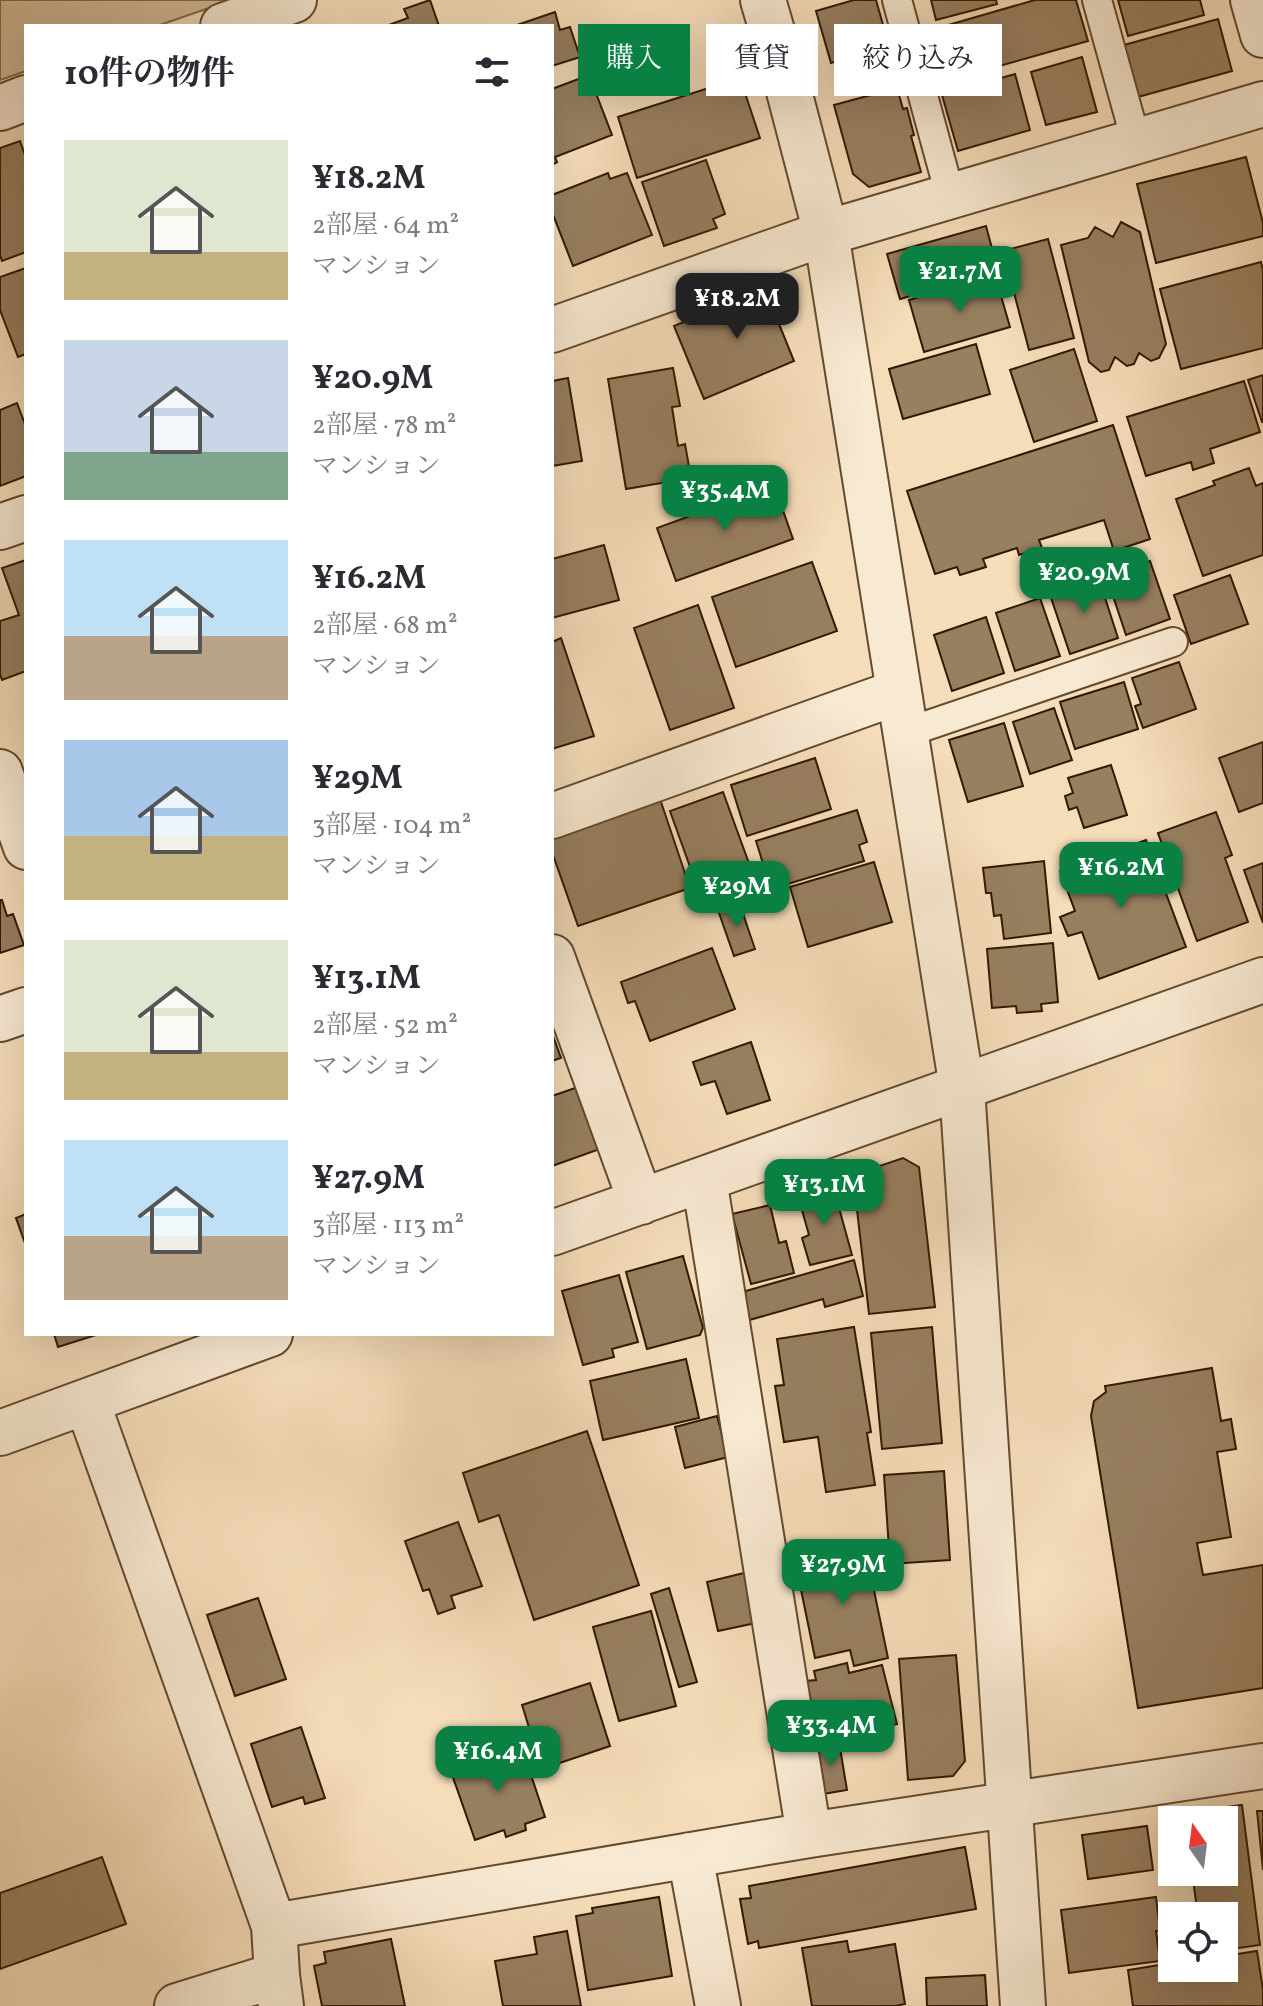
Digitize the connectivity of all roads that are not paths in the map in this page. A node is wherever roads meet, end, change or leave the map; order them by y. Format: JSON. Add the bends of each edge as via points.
{"nodes":[{"id":1,"x":294,"y":0,"type":"edge"},
{"id":2,"x":763,"y":0,"type":"edge"},
{"id":3,"x":897,"y":0,"type":"edge"},
{"id":4,"x":1097,"y":0,"type":"edge"},
{"id":5,"x":1253,"y":0,"type":"edge"},
{"id":6,"x":228,"y":24,"type":"edge"},
{"id":7,"x":1263,"y":35,"type":"edge"},
{"id":8,"x":24,"y":99,"type":"edge"},
{"id":9,"x":1263,"y":104,"type":"edge"},
{"id":10,"x":0,"y":108,"type":"edge"},
{"id":11,"x":1136,"y":141,"type":"junction"},
{"id":12,"x":950,"y":195,"type":"junction"},
{"id":13,"x":826,"y":233,"type":"junction"},
{"id":14,"x":554,"y":329,"type":"edge"},
{"id":15,"x":24,"y":519,"type":"edge"},
{"id":16,"x":0,"y":527,"type":"edge"},
{"id":17,"x":1173,"y":642,"type":"dead end"},
{"id":18,"x":902,"y":712,"type":"junction"},
{"id":19,"x":0,"y":772,"type":"edge"},
{"id":20,"x":554,"y":815,"type":"edge"},
{"id":21,"x":24,"y":841,"type":"edge"},
{"id":22,"x":554,"y":963,"type":"edge"},
{"id":23,"x":1263,"y":980,"type":"edge"},
{"id":24,"x":24,"y":1011,"type":"edge"},
{"id":25,"x":0,"y":1019,"type":"edge"},
{"id":26,"x":962,"y":1088,"type":"junction"},
{"id":27,"x":704,"y":1179,"type":"junction"},
{"id":28,"x":641,"y":1202,"type":"junction"},
{"id":29,"x":554,"y":1232,"type":"edge"},
{"id":30,"x":258,"y":1336,"type":"edge"},
{"id":31,"x":195,"y":1347,"type":"edge"},
{"id":32,"x":87,"y":1402,"type":"junction"},
{"id":33,"x":0,"y":1433,"type":"edge"},
{"id":34,"x":1263,"y":1766,"type":"edge"},
{"id":35,"x":1010,"y":1805,"type":"junction"},
{"id":36,"x":809,"y":1835,"type":"junction"},
{"id":37,"x":690,"y":1855,"type":"junction"},
{"id":38,"x":274,"y":1926,"type":"junction"},
{"id":39,"x":279,"y":1990,"type":"edge"},
{"id":40,"x":177,"y":2006,"type":"edge"},
{"id":41,"x":718,"y":2006,"type":"edge"},
{"id":42,"x":1023,"y":2006,"type":"edge"}],
"edges":[{"from":1,"to":6,"type":"street"},
{"from":2,"to":13,"type":"street"},
{"from":3,"to":12,"type":"lane"},
{"from":4,"to":11,"type":"lane"},
{"from":5,"to":7,"type":"street"},
{"from":8,"to":10,"type":"street"},
{"from":9,"to":11,"type":"street"},
{"from":11,"to":12,"type":"street"},
{"from":12,"to":13,"type":"street"},
{"from":13,"to":14,"type":"street"},
{"from":13,"to":18,"type":"street"},
{"from":15,"to":16,"type":"street"},
{"from":17,"to":18,"type":"lane"},
{"from":18,"to":20,"type":"street"},
{"from":18,"to":26,"type":"street"},
{"from":19,"to":21,"type":"street"},
{"from":22,"to":28,"type":"street"},
{"from":23,"to":26,"type":"street"},
{"from":24,"to":25,"type":"street"},
{"from":26,"to":27,"type":"street"},
{"from":26,"to":35,"type":"street"},
{"from":27,"to":28,"type":"street"},
{"from":27,"to":36,"type":"street"},
{"from":28,"to":29,"type":"street"},
{"from":30,"to":31,"type":"street"},
{"from":31,"to":32,"type":"street"},
{"from":32,"to":33,"type":"street"},
{"from":32,"to":38,"type":"street"},
{"from":34,"to":35,"type":"street"},
{"from":35,"to":36,"type":"street"},
{"from":35,"to":42,"type":"street"},
{"from":36,"to":37,"type":"street"},
{"from":37,"to":38,"type":"street"},
{"from":37,"to":41,"type":"street"},
{"from":38,"to":39,"type":"street"},
{"from":39,"to":40,"type":"street"}]}
